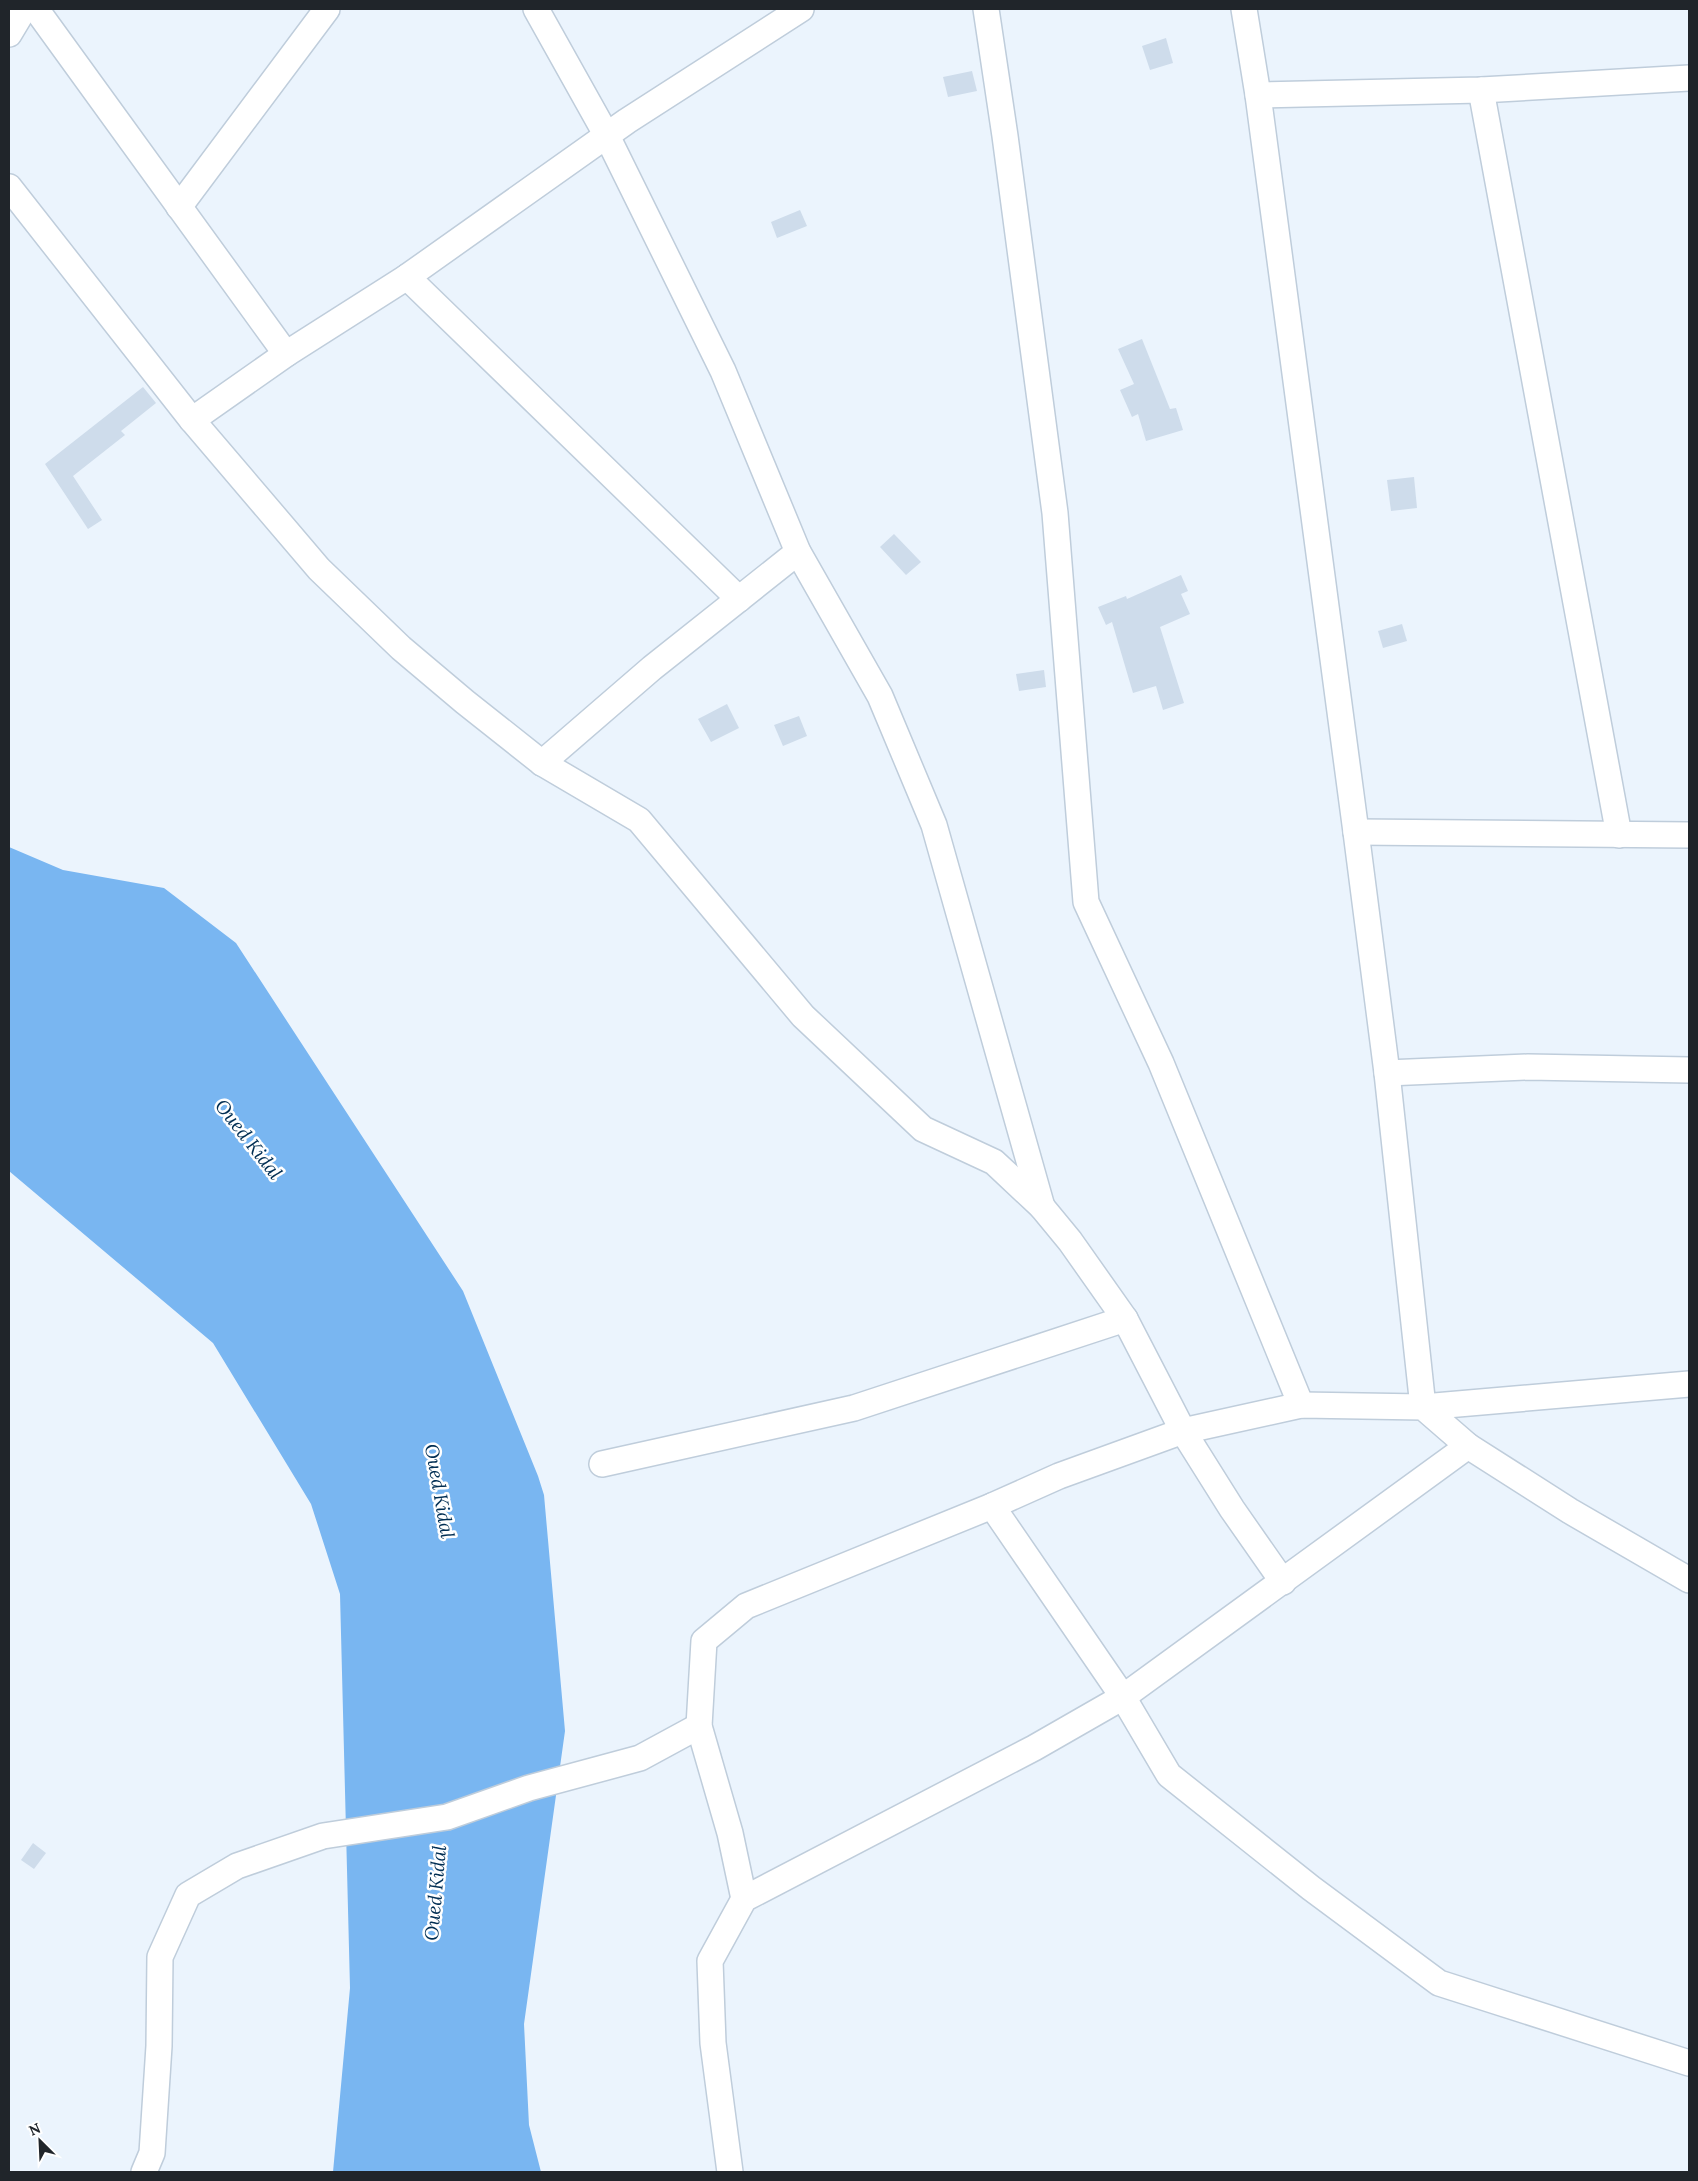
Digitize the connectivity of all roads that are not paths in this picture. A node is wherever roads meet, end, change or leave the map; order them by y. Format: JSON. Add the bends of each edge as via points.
{"nodes":[{"id":1,"x":24,"y":9,"type":"edge"},
{"id":2,"x":36,"y":9,"type":"edge"},
{"id":3,"x":327,"y":9,"type":"edge"},
{"id":4,"x":536,"y":9,"type":"edge"},
{"id":5,"x":801,"y":9,"type":"edge"},
{"id":6,"x":986,"y":9,"type":"edge"},
{"id":7,"x":1244,"y":9,"type":"edge"},
{"id":8,"x":9,"y":34,"type":"edge"},
{"id":9,"x":1689,"y":78,"type":"edge"},
{"id":10,"x":1482,"y":90,"type":"junction"},
{"id":11,"x":1258,"y":95,"type":"junction"},
{"id":12,"x":607,"y":136,"type":"junction"},
{"id":13,"x":9,"y":187,"type":"edge"},
{"id":14,"x":179,"y":207,"type":"junction"},
{"id":15,"x":407,"y":277,"type":"junction"},
{"id":16,"x":286,"y":354,"type":"junction"},
{"id":17,"x":192,"y":420,"type":"junction"},
{"id":18,"x":798,"y":552,"type":"junction"},
{"id":19,"x":739,"y":599,"type":"junction"},
{"id":20,"x":542,"y":763,"type":"junction"},
{"id":21,"x":1356,"y":832,"type":"junction"},
{"id":22,"x":1619,"y":835,"type":"junction"},
{"id":23,"x":1689,"y":835,"type":"edge"},
{"id":24,"x":1689,"y":1070,"type":"edge"},
{"id":25,"x":1387,"y":1074,"type":"junction"},
{"id":26,"x":1042,"y":1207,"type":"junction"},
{"id":27,"x":1125,"y":1318,"type":"junction"},
{"id":28,"x":1689,"y":1384,"type":"edge"},
{"id":29,"x":1301,"y":1405,"type":"junction"},
{"id":30,"x":1423,"y":1407,"type":"junction"},
{"id":31,"x":1183,"y":1431,"type":"junction"},
{"id":32,"x":1468,"y":1446,"type":"junction"},
{"id":33,"x":602,"y":1464,"type":"dead end"},
{"id":34,"x":992,"y":1506,"type":"junction"},
{"id":35,"x":1689,"y":1580,"type":"edge"},
{"id":36,"x":1283,"y":1582,"type":"junction"},
{"id":37,"x":1123,"y":1697,"type":"junction"},
{"id":38,"x":699,"y":1726,"type":"junction"},
{"id":39,"x":744,"y":1899,"type":"junction"},
{"id":40,"x":1689,"y":2063,"type":"edge"},
{"id":41,"x":144,"y":2172,"type":"edge"},
{"id":42,"x":730,"y":2172,"type":"edge"}],
"edges":[{"from":1,"to":8,"type":"street"},
{"from":2,"to":14,"type":"street"},
{"from":3,"to":14,"type":"street"},
{"from":4,"to":12,"type":"street"},
{"from":5,"to":12,"type":"street"},
{"from":6,"to":29,"type":"street","via":[[1006,136],[1055,513],[1086,902],[1160,1062]]},
{"from":7,"to":11,"type":"street"},
{"from":9,"to":10,"type":"street"},
{"from":10,"to":11,"type":"street"},
{"from":10,"to":22,"type":"street"},
{"from":11,"to":21,"type":"street"},
{"from":12,"to":15,"type":"street"},
{"from":12,"to":18,"type":"street","via":[[723,371]]},
{"from":13,"to":17,"type":"street"},
{"from":14,"to":16,"type":"street"},
{"from":15,"to":16,"type":"street"},
{"from":15,"to":19,"type":"street"},
{"from":16,"to":17,"type":"street"},
{"from":17,"to":20,"type":"street","via":[[319,569],[401,648]]},
{"from":18,"to":19,"type":"street"},
{"from":18,"to":26,"type":"street","via":[[880,696],[934,825]]},
{"from":19,"to":20,"type":"street","via":[[652,668]]},
{"from":20,"to":26,"type":"street","via":[[639,820],[803,1016],[922,1130],[994,1162]]},
{"from":21,"to":22,"type":"street"},
{"from":21,"to":25,"type":"street"},
{"from":22,"to":23,"type":"street"},
{"from":24,"to":25,"type":"street","via":[[1528,1067]]},
{"from":25,"to":30,"type":"street"},
{"from":26,"to":27,"type":"street"},
{"from":27,"to":31,"type":"street"},
{"from":27,"to":33,"type":"street","via":[[854,1408]]},
{"from":28,"to":30,"type":"street"},
{"from":29,"to":30,"type":"street"},
{"from":29,"to":31,"type":"street"},
{"from":30,"to":32,"type":"street"},
{"from":31,"to":34,"type":"street","via":[[1059,1476]]},
{"from":31,"to":36,"type":"street"},
{"from":32,"to":35,"type":"street","via":[[1570,1511]]},
{"from":32,"to":36,"type":"street"},
{"from":34,"to":37,"type":"street"},
{"from":34,"to":38,"type":"street","via":[[746,1606],[704,1641]]},
{"from":36,"to":37,"type":"street"},
{"from":37,"to":39,"type":"street","via":[[1034,1748]]},
{"from":37,"to":40,"type":"street","via":[[1169,1775],[1311,1888],[1439,1983]]},
{"from":38,"to":39,"type":"street","via":[[730,1833]]},
{"from":38,"to":41,"type":"street","via":[[640,1758],[529,1788],[447,1817],[323,1836],[237,1866],[188,1895],[160,1957],[159,2046],[152,2153]]},
{"from":39,"to":42,"type":"street","via":[[710,1961],[713,2043]]}]}
